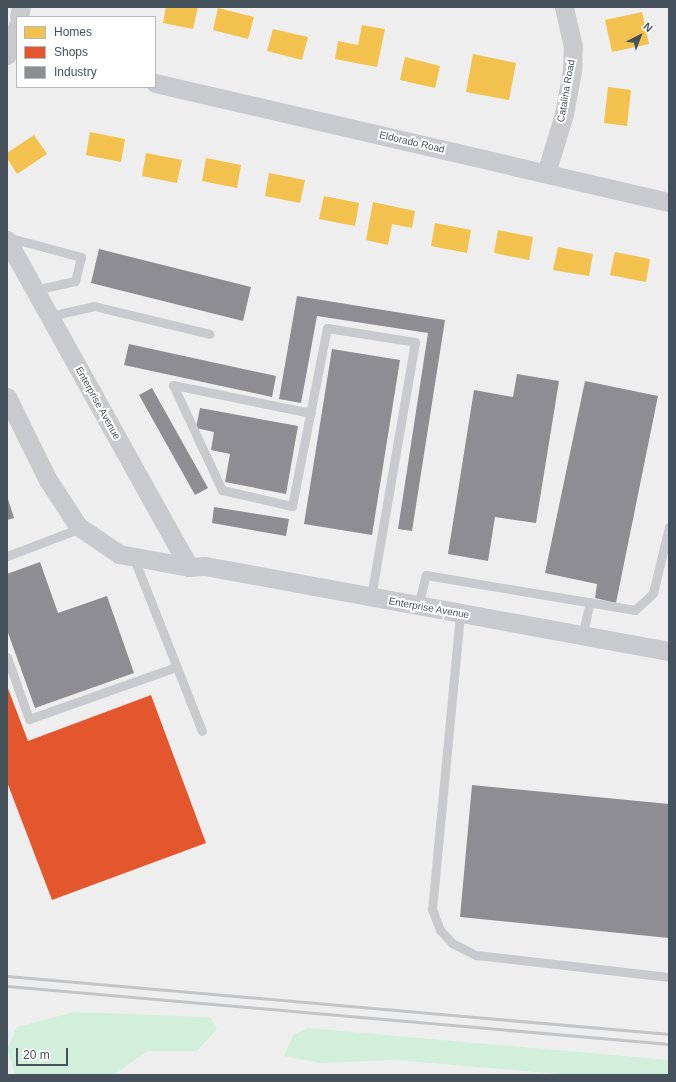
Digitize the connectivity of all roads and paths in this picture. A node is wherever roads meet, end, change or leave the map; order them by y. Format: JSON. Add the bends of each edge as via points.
{"nodes":[{"id":1,"x":564,"y":7,"type":"edge"},
{"id":2,"x":16,"y":31,"type":"edge"},
{"id":3,"x":11,"y":52,"type":"edge"},
{"id":4,"x":156,"y":83,"type":"edge"},
{"id":5,"x":546,"y":173,"type":"junction"},
{"id":6,"x":669,"y":202,"type":"edge"},
{"id":7,"x":7,"y":237,"type":"edge"},
{"id":8,"x":7,"y":240,"type":"edge"},
{"id":9,"x":35,"y":290,"type":"junction"},
{"id":10,"x":50,"y":316,"type":"junction"},
{"id":11,"x":210,"y":334,"type":"dead end"},
{"id":12,"x":7,"y":397,"type":"edge"},
{"id":13,"x":310,"y":413,"type":"junction"},
{"id":14,"x":669,"y":527,"type":"edge"},
{"id":15,"x":81,"y":528,"type":"junction"},
{"id":16,"x":7,"y":556,"type":"edge"},
{"id":17,"x":133,"y":556,"type":"junction"},
{"id":18,"x":189,"y":567,"type":"junction"},
{"id":19,"x":371,"y":598,"type":"junction"},
{"id":20,"x":590,"y":602,"type":"junction"},
{"id":21,"x":418,"y":606,"type":"junction"},
{"id":22,"x":460,"y":614,"type":"junction"},
{"id":23,"x":582,"y":636,"type":"junction"},
{"id":24,"x":669,"y":651,"type":"edge"},
{"id":25,"x":7,"y":658,"type":"edge"},
{"id":26,"x":176,"y":667,"type":"junction"},
{"id":27,"x":202,"y":731,"type":"dead end"},
{"id":28,"x":669,"y":977,"type":"edge"}],
"edges":[{"from":1,"to":5,"type":"street","name":"Catalina Road","via":[[573,47],[572,71],[564,114]]},
{"from":2,"to":3,"type":"street"},
{"from":4,"to":5,"type":"street","name":"Eldorado Road"},
{"from":5,"to":6,"type":"street","name":"Eldorado Road"},
{"from":7,"to":9,"type":"lane","via":[[81,257],[75,281]]},
{"from":8,"to":9,"type":"street","name":"Enterprise Avenue"},
{"from":9,"to":10,"type":"street","name":"Enterprise Avenue"},
{"from":10,"to":11,"type":"lane","via":[[94,306]]},
{"from":10,"to":18,"type":"street","name":"Enterprise Avenue"},
{"from":12,"to":15,"type":"street","name":"Enterprise Avenue","via":[[48,480]]},
{"from":13,"to":13,"type":"lane","via":[[211,392],[173,384],[222,490],[292,506]]},
{"from":13,"to":19,"type":"lane","via":[[327,328],[415,342]]},
{"from":14,"to":20,"type":"lane","via":[[653,593],[648,598],[635,610]]},
{"from":15,"to":16,"type":"lane"},
{"from":15,"to":17,"type":"street","name":"Enterprise Avenue","via":[[119,554]]},
{"from":17,"to":18,"type":"street","name":"Enterprise Avenue"},
{"from":17,"to":26,"type":"lane"},
{"from":18,"to":19,"type":"street","name":"Enterprise Avenue","via":[[205,566]]},
{"from":19,"to":21,"type":"street","name":"Enterprise Avenue"},
{"from":20,"to":21,"type":"lane","via":[[426,575]]},
{"from":20,"to":23,"type":"lane"},
{"from":21,"to":22,"type":"street","name":"Enterprise Avenue"},
{"from":22,"to":23,"type":"street","name":"Enterprise Avenue"},
{"from":22,"to":28,"type":"lane","via":[[432,909],[440,930],[452,943],[476,956]]},
{"from":23,"to":24,"type":"street","name":"Enterprise Avenue"},
{"from":25,"to":26,"type":"lane","via":[[28,719]]},
{"from":26,"to":27,"type":"lane"}]}
